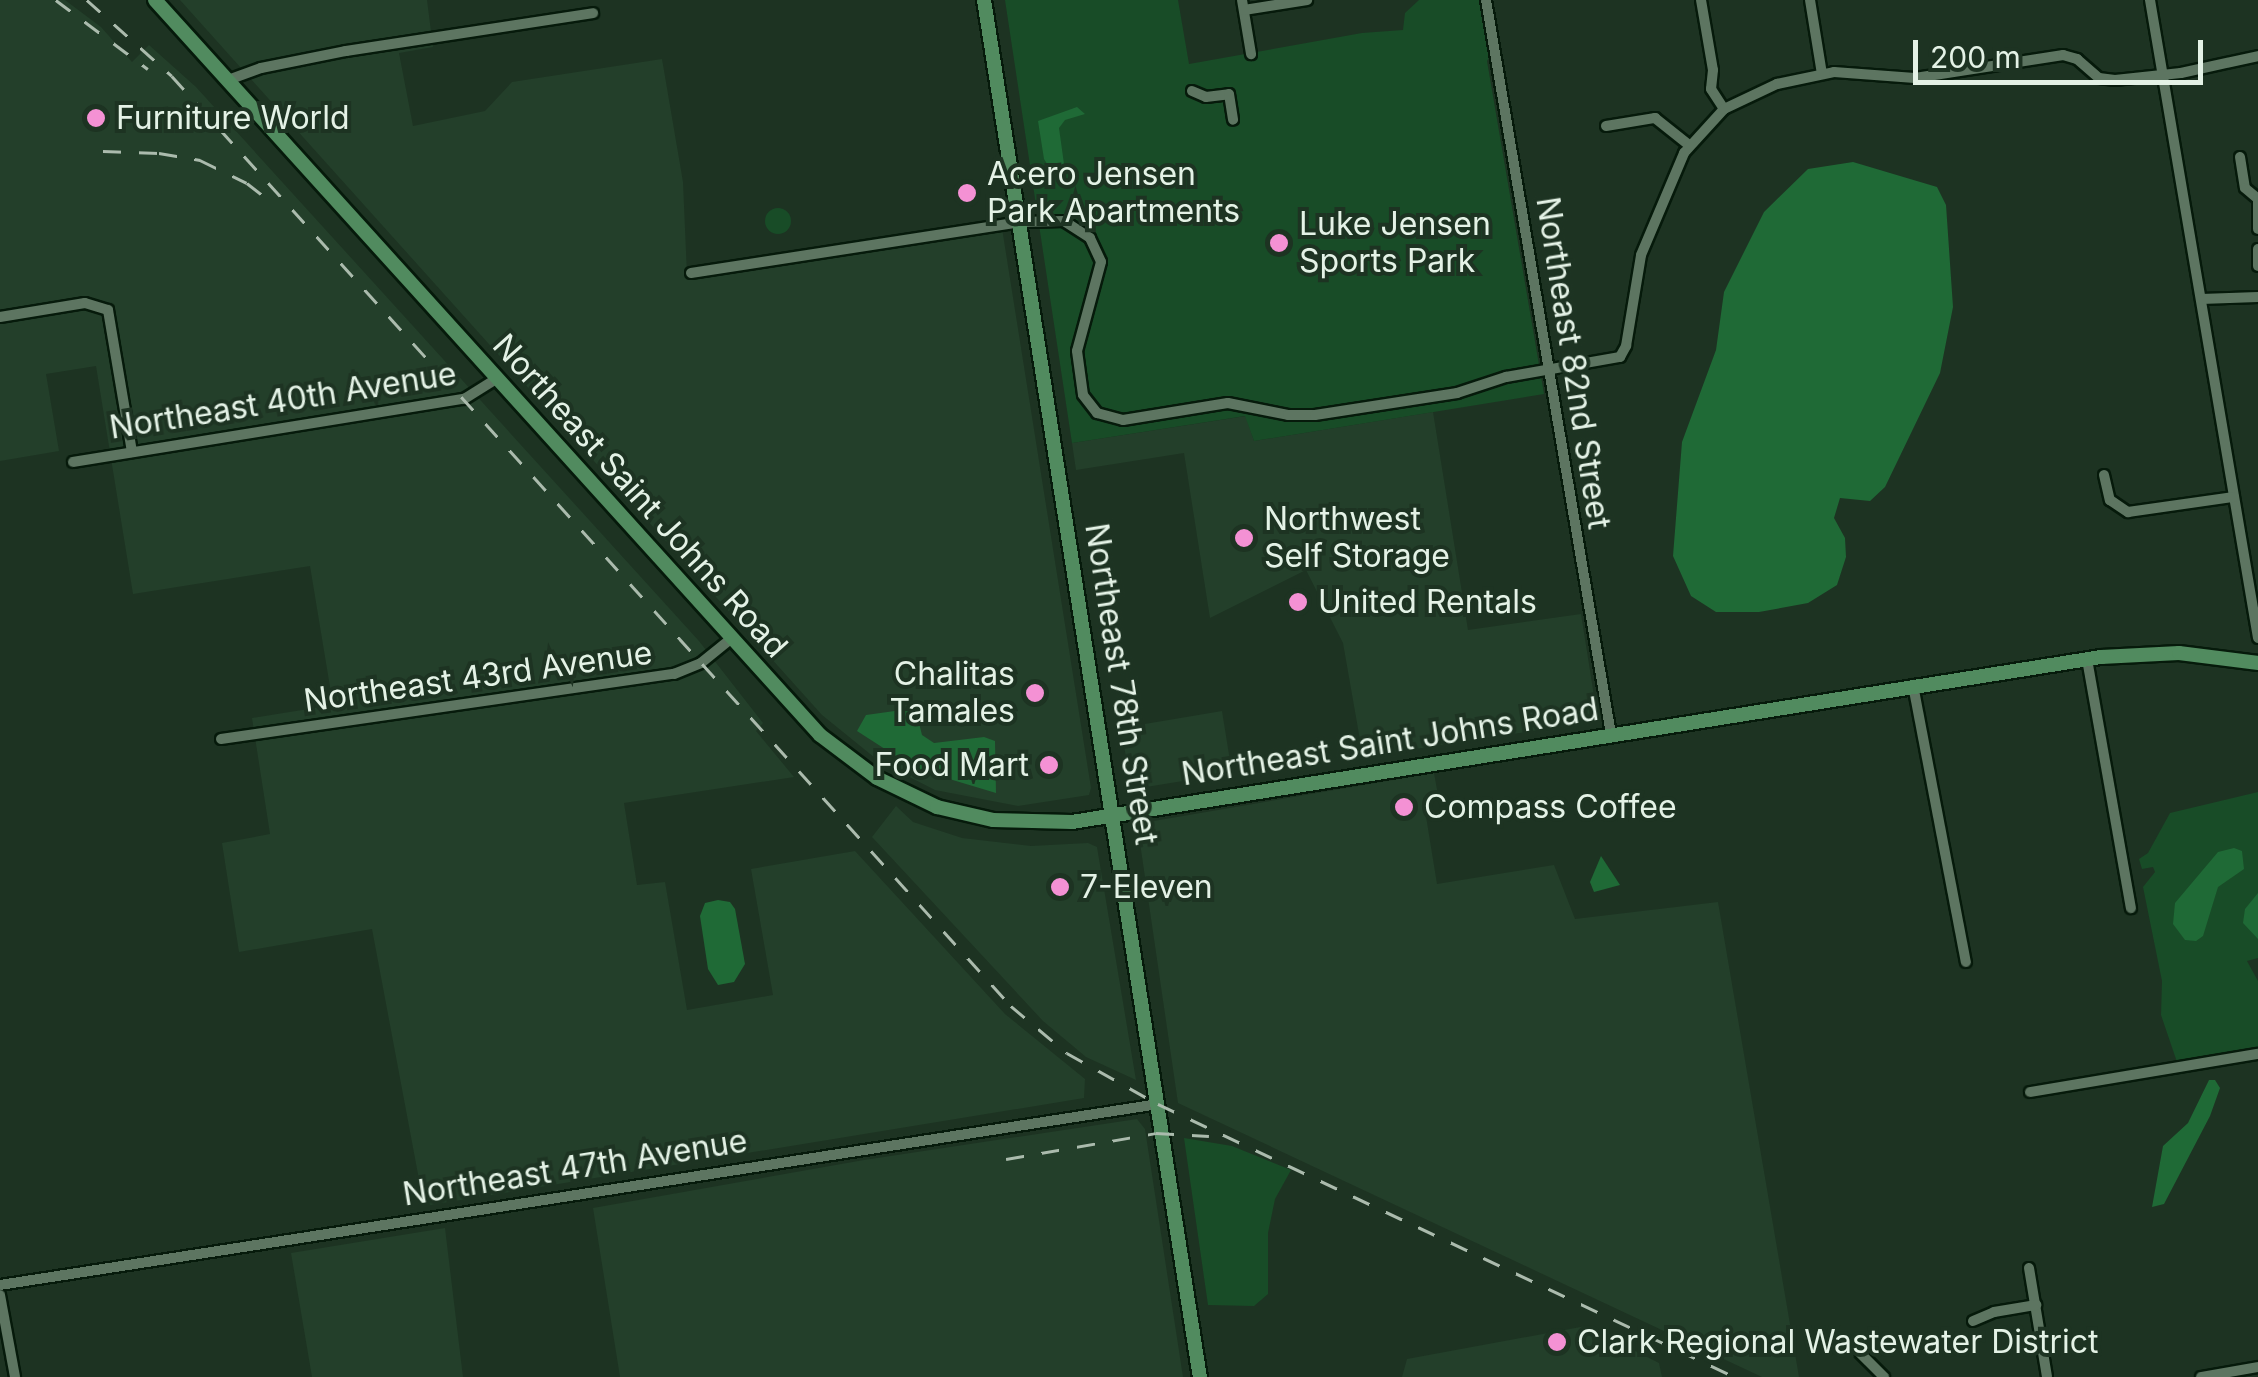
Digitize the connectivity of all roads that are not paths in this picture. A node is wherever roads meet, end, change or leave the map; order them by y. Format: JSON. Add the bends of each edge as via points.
{"nodes":[{"id":1,"x":155,"y":0,"type":"edge"},
{"id":2,"x":984,"y":0,"type":"edge"},
{"id":3,"x":1307,"y":0,"type":"edge"},
{"id":4,"x":1486,"y":0,"type":"edge"},
{"id":5,"x":1701,"y":0,"type":"edge"},
{"id":6,"x":1810,"y":0,"type":"edge"},
{"id":7,"x":2150,"y":0,"type":"edge"},
{"id":8,"x":1243,"y":5,"type":"edge"},
{"id":9,"x":593,"y":13,"type":"dead end"},
{"id":10,"x":1251,"y":54,"type":"dead end"},
{"id":11,"x":2258,"y":56,"type":"edge"},
{"id":12,"x":1822,"y":74,"type":"junction"},
{"id":13,"x":2163,"y":74,"type":"junction"},
{"id":14,"x":228,"y":80,"type":"junction"},
{"id":15,"x":1192,"y":91,"type":"dead end"},
{"id":16,"x":1724,"y":109,"type":"junction"},
{"id":17,"x":1234,"y":120,"type":"dead end"},
{"id":18,"x":1606,"y":126,"type":"dead end"},
{"id":19,"x":1689,"y":145,"type":"junction"},
{"id":20,"x":2240,"y":157,"type":"dead end"},
{"id":21,"x":1020,"y":222,"type":"junction"},
{"id":22,"x":2258,"y":229,"type":"edge"},
{"id":23,"x":2258,"y":249,"type":"edge"},
{"id":24,"x":2258,"y":266,"type":"edge"},
{"id":25,"x":691,"y":273,"type":"dead end"},
{"id":26,"x":2258,"y":296,"type":"edge"},
{"id":27,"x":2201,"y":298,"type":"junction"},
{"id":28,"x":0,"y":317,"type":"edge"},
{"id":29,"x":1550,"y":368,"type":"junction"},
{"id":30,"x":496,"y":379,"type":"junction"},
{"id":31,"x":132,"y":452,"type":"junction"},
{"id":32,"x":74,"y":462,"type":"dead end"},
{"id":33,"x":2104,"y":476,"type":"dead end"},
{"id":34,"x":2234,"y":497,"type":"junction"},
{"id":35,"x":2258,"y":638,"type":"edge"},
{"id":36,"x":731,"y":639,"type":"junction"},
{"id":37,"x":2087,"y":659,"type":"junction"},
{"id":38,"x":2258,"y":664,"type":"edge"},
{"id":39,"x":1913,"y":685,"type":"junction"},
{"id":40,"x":1611,"y":734,"type":"junction"},
{"id":41,"x":221,"y":739,"type":"dead end"},
{"id":42,"x":1115,"y":816,"type":"junction"},
{"id":43,"x":2131,"y":908,"type":"dead end"},
{"id":44,"x":1966,"y":962,"type":"dead end"},
{"id":45,"x":2258,"y":1054,"type":"edge"},
{"id":46,"x":2030,"y":1092,"type":"dead end"},
{"id":47,"x":1158,"y":1104,"type":"junction"},
{"id":48,"x":2029,"y":1268,"type":"dead end"},
{"id":49,"x":0,"y":1286,"type":"edge"},
{"id":50,"x":0,"y":1295,"type":"edge"},
{"id":51,"x":2036,"y":1305,"type":"junction"},
{"id":52,"x":1972,"y":1321,"type":"dead end"},
{"id":53,"x":1860,"y":1353,"type":"dead end"},
{"id":54,"x":2258,"y":1368,"type":"edge"},
{"id":55,"x":14,"y":1377,"type":"edge"},
{"id":56,"x":1200,"y":1377,"type":"edge"},
{"id":57,"x":1884,"y":1377,"type":"edge"},
{"id":58,"x":2047,"y":1377,"type":"edge"},
{"id":59,"x":2201,"y":1377,"type":"edge"}],
"edges":[{"from":1,"to":14,"type":"main road","name":"Northeast Saint Johns Road"},
{"from":2,"to":21,"type":"main road","name":"Northeast 78th Street"},
{"from":3,"to":8,"type":"street"},
{"from":4,"to":29,"type":"street","name":"Northeast 82nd Street"},
{"from":5,"to":16,"type":"street","via":[[1711,88]]},
{"from":6,"to":12,"type":"street"},
{"from":7,"to":13,"type":"street"},
{"from":8,"to":10,"type":"street"},
{"from":9,"to":14,"type":"street","via":[[346,51]]},
{"from":11,"to":13,"type":"street"},
{"from":12,"to":13,"type":"street","via":[[1915,78],[2064,54],[2104,80]]},
{"from":12,"to":16,"type":"street","via":[[1776,84]]},
{"from":13,"to":27,"type":"street"},
{"from":14,"to":30,"type":"main road","name":"Northeast Saint Johns Road"},
{"from":15,"to":17,"type":"street","via":[[1229,94]]},
{"from":16,"to":19,"type":"street"},
{"from":18,"to":19,"type":"street","via":[[1654,118]]},
{"from":19,"to":29,"type":"street","via":[[1641,255],[1622,354]]},
{"from":20,"to":22,"type":"street","via":[[2246,188],[2258,199]]},
{"from":21,"to":25,"type":"street"},
{"from":21,"to":29,"type":"street","via":[[1064,221],[1098,250],[1100,276],[1077,352],[1083,395],[1096,414],[1123,420],[1228,402],[1315,415],[1457,393]]},
{"from":21,"to":42,"type":"main road","name":"Northeast 78th Street"},
{"from":23,"to":24,"type":"street"},
{"from":26,"to":27,"type":"street"},
{"from":27,"to":34,"type":"street"},
{"from":28,"to":31,"type":"street","via":[[85,303],[108,310]]},
{"from":29,"to":40,"type":"street","name":"Northeast 82nd Street"},
{"from":30,"to":31,"type":"street","name":"Northeast 40th Avenue","via":[[464,400]]},
{"from":30,"to":36,"type":"main road","name":"Northeast Saint Johns Road"},
{"from":31,"to":32,"type":"street","name":"Northeast 40th Avenue"},
{"from":33,"to":34,"type":"street","via":[[2118,509],[2139,512]]},
{"from":34,"to":35,"type":"street"},
{"from":36,"to":41,"type":"street","name":"Northeast 43rd Avenue","via":[[680,672]]},
{"from":36,"to":42,"type":"main road","name":"Northeast Saint Johns Road","via":[[820,735],[905,794],[994,820],[1062,823]]},
{"from":37,"to":38,"type":"main road","name":"Northeast Saint Johns Road","via":[[2169,652]]},
{"from":37,"to":39,"type":"main road","name":"Northeast Saint Johns Road"},
{"from":37,"to":43,"type":"street"},
{"from":39,"to":40,"type":"main road","name":"Northeast Saint Johns Road"},
{"from":39,"to":44,"type":"street"},
{"from":40,"to":42,"type":"main road","name":"Northeast Saint Johns Road"},
{"from":42,"to":47,"type":"main road","name":"Northeast 78th Street"},
{"from":45,"to":46,"type":"street"},
{"from":47,"to":49,"type":"street","name":"Northeast 47th Avenue"},
{"from":47,"to":56,"type":"main road","name":"Northeast 78th Street"},
{"from":48,"to":51,"type":"street"},
{"from":50,"to":55,"type":"street"},
{"from":51,"to":52,"type":"street"},
{"from":51,"to":58,"type":"street"},
{"from":53,"to":57,"type":"street"},
{"from":54,"to":59,"type":"street"}]}
